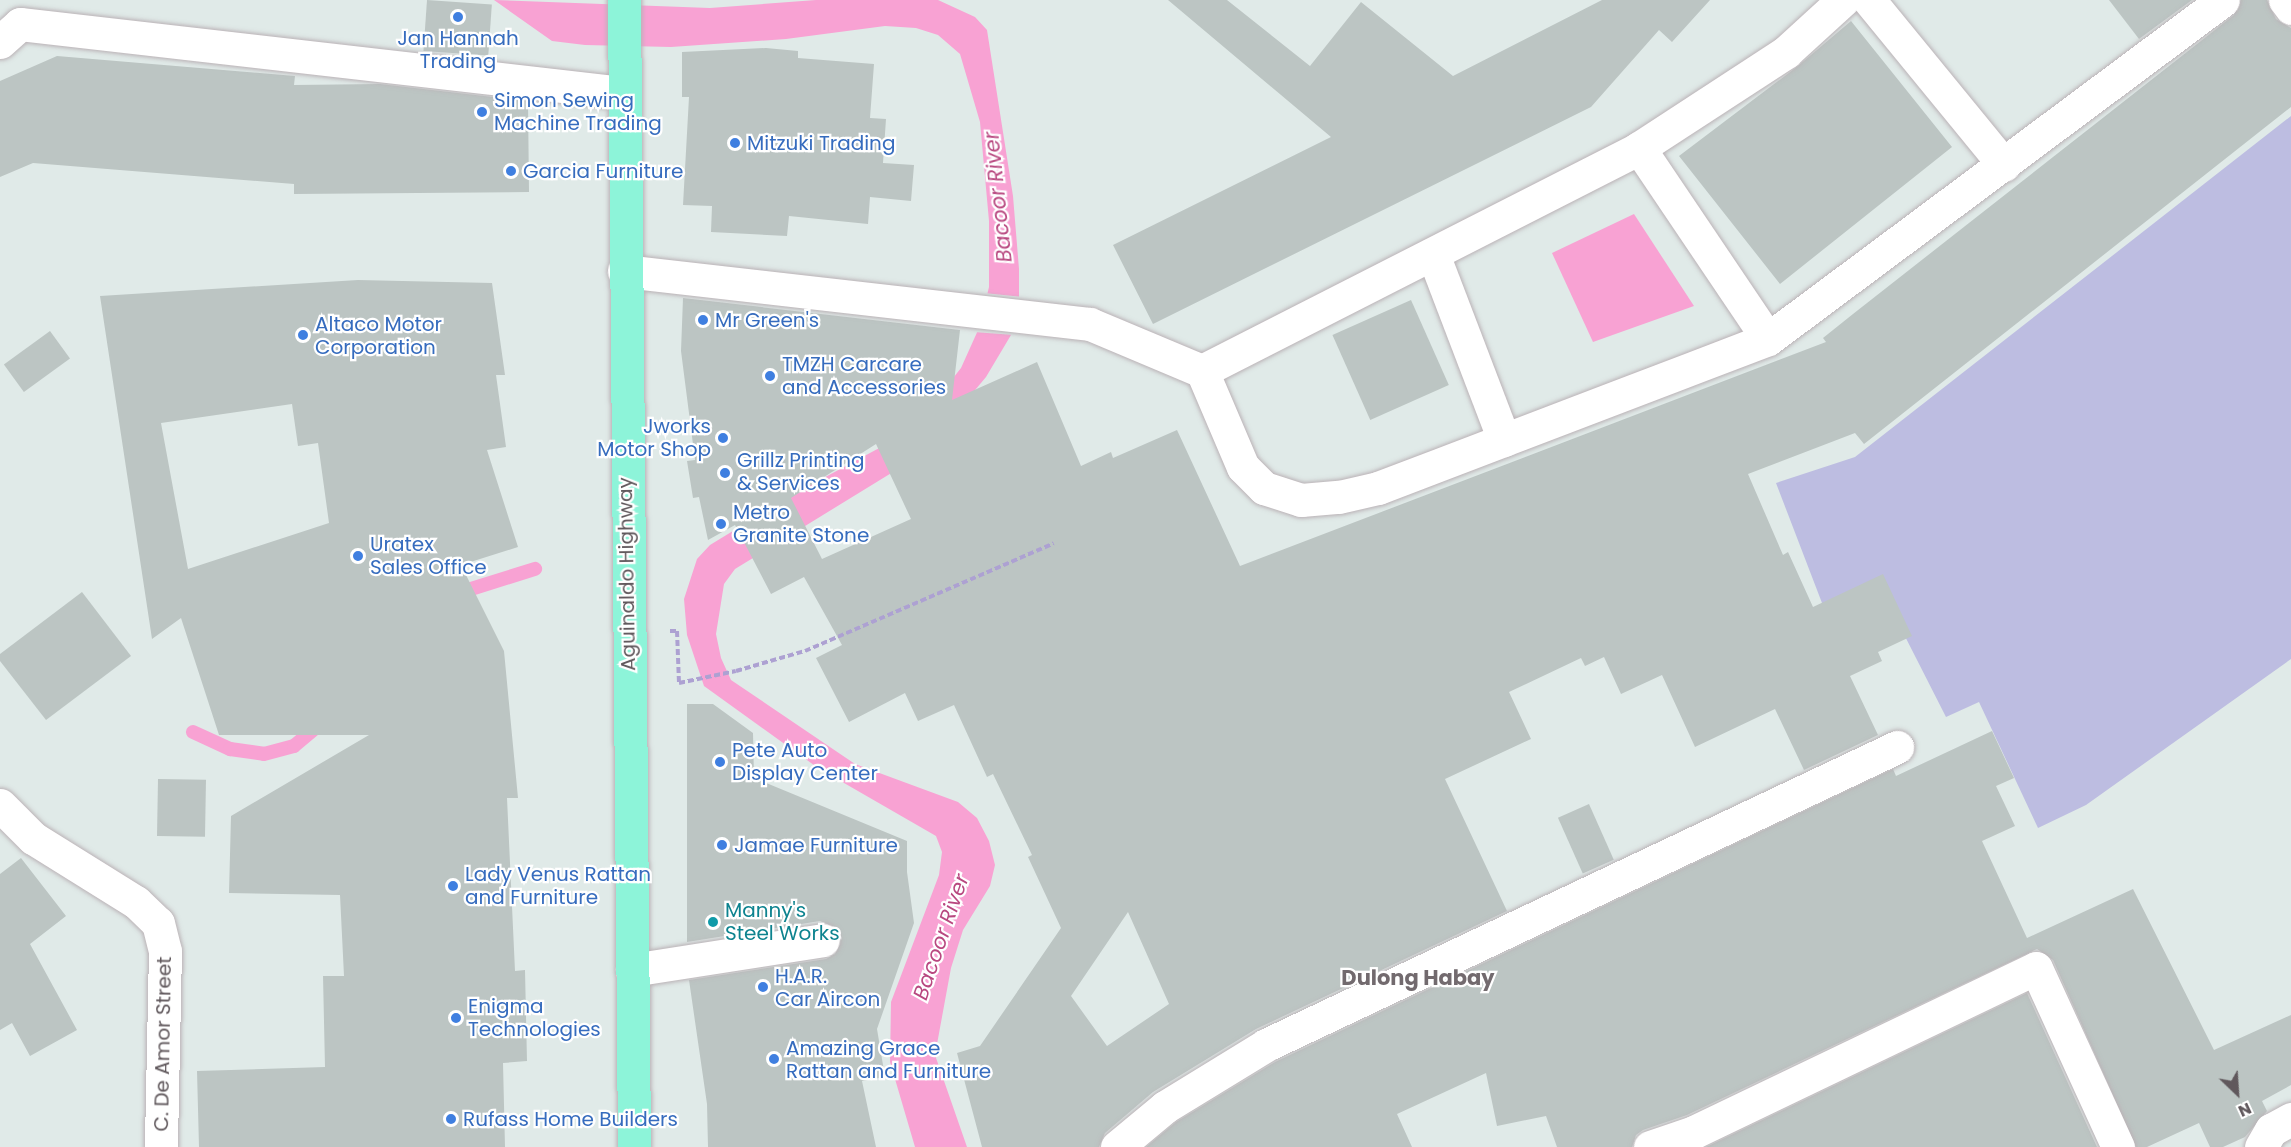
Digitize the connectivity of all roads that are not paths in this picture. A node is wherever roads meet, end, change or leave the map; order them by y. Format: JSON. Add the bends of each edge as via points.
{"nodes":[{"id":1,"x":624,"y":0,"type":"edge"},
{"id":2,"x":1843,"y":0,"type":"edge"},
{"id":3,"x":1869,"y":0,"type":"edge"},
{"id":4,"x":2223,"y":0,"type":"edge"},
{"id":5,"x":2285,"y":0,"type":"edge"},
{"id":6,"x":2291,"y":8,"type":"edge"},
{"id":7,"x":10,"y":22,"type":"edge"},
{"id":8,"x":624,"y":93,"type":"junction"},
{"id":9,"x":1640,"y":148,"type":"junction"},
{"id":10,"x":2004,"y":165,"type":"junction"},
{"id":11,"x":1433,"y":254,"type":"junction"},
{"id":12,"x":624,"y":271,"type":"junction"},
{"id":13,"x":1768,"y":339,"type":"junction"},
{"id":14,"x":1202,"y":370,"type":"junction"},
{"id":15,"x":1504,"y":440,"type":"junction"},
{"id":16,"x":1897,"y":747,"type":"dead end"},
{"id":17,"x":0,"y":805,"type":"edge"},
{"id":18,"x":823,"y":940,"type":"dead end"},
{"id":19,"x":632,"y":970,"type":"junction"},
{"id":20,"x":2291,"y":1119,"type":"edge"},
{"id":21,"x":161,"y":1147,"type":"edge"},
{"id":22,"x":634,"y":1147,"type":"edge"},
{"id":23,"x":1118,"y":1147,"type":"edge"},
{"id":24,"x":1650,"y":1147,"type":"edge"},
{"id":25,"x":2118,"y":1147,"type":"edge"},
{"id":26,"x":2261,"y":1147,"type":"edge"}],
"edges":[{"from":1,"to":8,"type":"highway","name":"Aguinaldo Highway"},
{"from":2,"to":9,"type":"street","via":[[1786,52]]},
{"from":3,"to":10,"type":"street"},
{"from":4,"to":10,"type":"street"},
{"from":5,"to":6,"type":"street"},
{"from":7,"to":8,"type":"street"},
{"from":8,"to":12,"type":"highway","name":"Aguinaldo Highway"},
{"from":9,"to":11,"type":"street"},
{"from":9,"to":13,"type":"street"},
{"from":10,"to":13,"type":"street"},
{"from":11,"to":14,"type":"street"},
{"from":11,"to":15,"type":"street"},
{"from":12,"to":14,"type":"street","via":[[1090,324]]},
{"from":12,"to":19,"type":"highway","name":"Aguinaldo Highway"},
{"from":13,"to":15,"type":"street"},
{"from":14,"to":15,"type":"street","via":[[1243,467],[1264,488],[1301,500],[1378,488]]},
{"from":16,"to":23,"type":"street","via":[[1266,1045],[1165,1107]]},
{"from":17,"to":21,"type":"street","name":"C. De Amor Street","via":[[33,838],[135,902],[158,923],[165,951]]},
{"from":18,"to":19,"type":"street"},
{"from":19,"to":22,"type":"highway","name":"Aguinaldo Highway"},
{"from":20,"to":26,"type":"street","via":[[2271,1130]]},
{"from":24,"to":25,"type":"street","via":[[1694,1132],[2036,968]]}]}
